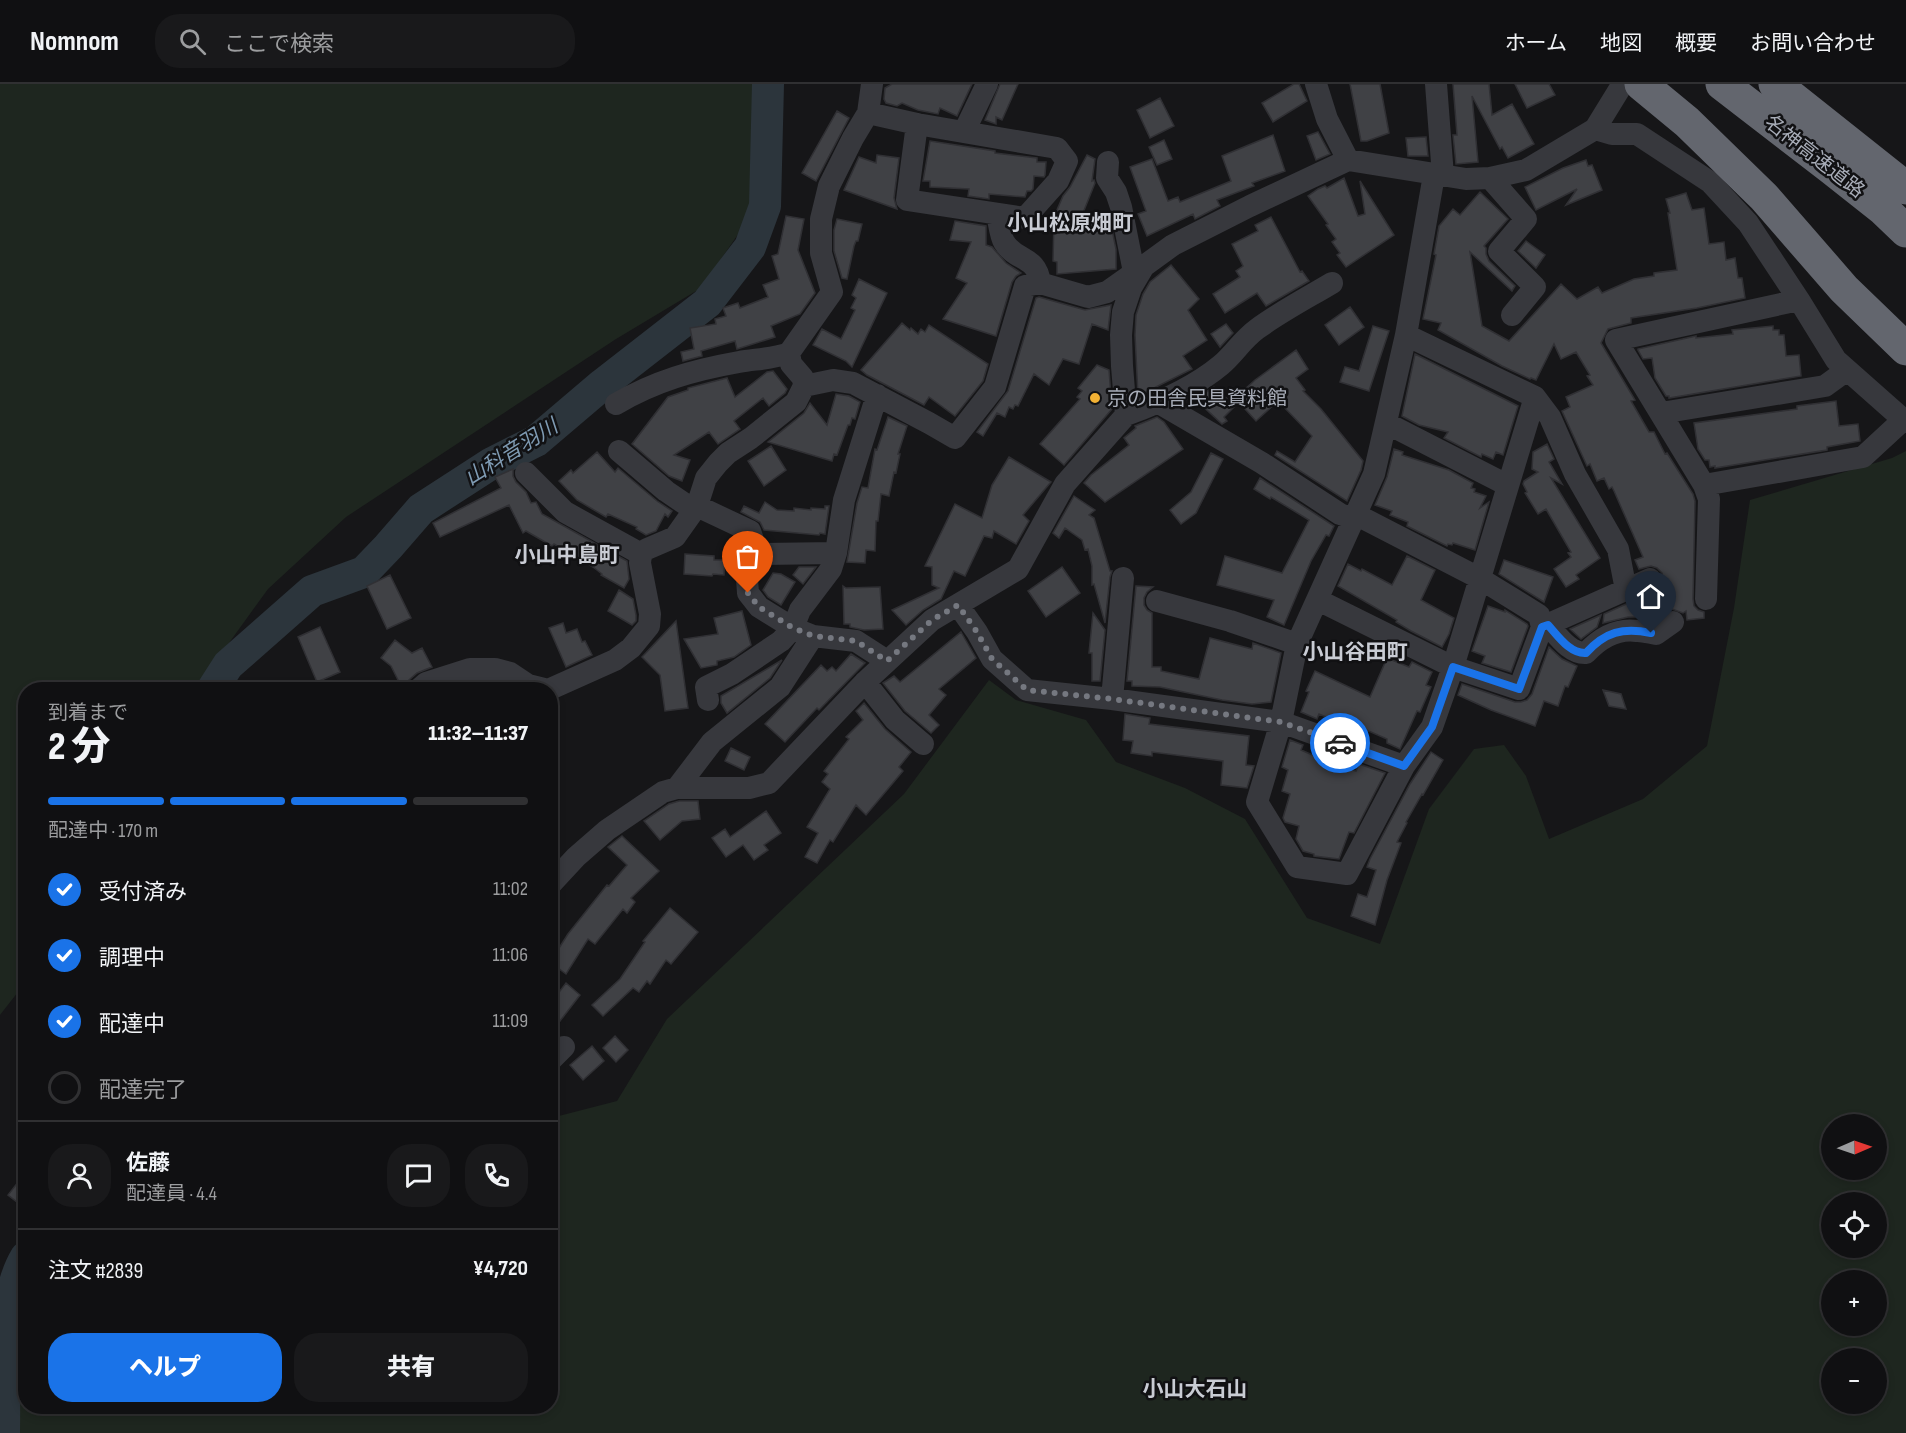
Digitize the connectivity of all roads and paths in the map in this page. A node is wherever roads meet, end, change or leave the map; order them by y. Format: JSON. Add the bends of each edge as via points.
{"nodes":[{"id":1,"x":872,"y":84,"type":"edge"},
{"id":2,"x":987,"y":84,"type":"edge"},
{"id":3,"x":1316,"y":84,"type":"edge"},
{"id":4,"x":1436,"y":84,"type":"edge"},
{"id":5,"x":1722,"y":84,"type":"edge"},
{"id":6,"x":1775,"y":84,"type":"edge"},
{"id":7,"x":1621,"y":87,"type":"edge"},
{"id":8,"x":868,"y":113,"type":"junction"},
{"id":9,"x":917,"y":124,"type":"junction"},
{"id":10,"x":1595,"y":129,"type":"junction"},
{"id":11,"x":964,"y":132,"type":"junction"},
{"id":12,"x":1348,"y":160,"type":"junction"},
{"id":13,"x":1108,"y":162,"type":"dead end"},
{"id":14,"x":1438,"y":175,"type":"junction"},
{"id":15,"x":1490,"y":178,"type":"junction"},
{"id":16,"x":1906,"y":188,"type":"edge"},
{"id":17,"x":998,"y":214,"type":"junction"},
{"id":18,"x":1906,"y":231,"type":"edge"},
{"id":19,"x":1139,"y":269,"type":"junction"},
{"id":20,"x":1041,"y":283,"type":"junction"},
{"id":21,"x":1332,"y":283,"type":"dead end"},
{"id":22,"x":1799,"y":300,"type":"junction"},
{"id":23,"x":1512,"y":315,"type":"dead end"},
{"id":24,"x":1406,"y":335,"type":"junction"},
{"id":25,"x":1906,"y":349,"type":"edge"},
{"id":26,"x":789,"y":353,"type":"junction"},
{"id":27,"x":1847,"y":370,"type":"junction"},
{"id":28,"x":804,"y":386,"type":"junction"},
{"id":29,"x":877,"y":395,"type":"junction"},
{"id":30,"x":1535,"y":397,"type":"junction"},
{"id":31,"x":1158,"y":402,"type":"junction"},
{"id":32,"x":616,"y":404,"type":"dead end"},
{"id":33,"x":1661,"y":414,"type":"junction"},
{"id":34,"x":1126,"y":415,"type":"junction"},
{"id":35,"x":1905,"y":421,"type":"edge"},
{"id":36,"x":1386,"y":423,"type":"junction"},
{"id":37,"x":618,"y":451,"type":"dead end"},
{"id":38,"x":526,"y":473,"type":"dead end"},
{"id":39,"x":1507,"y":485,"type":"junction"},
{"id":40,"x":1704,"y":485,"type":"junction"},
{"id":41,"x":696,"y":508,"type":"junction"},
{"id":42,"x":1354,"y":517,"type":"junction"},
{"id":43,"x":836,"y":553,"type":"junction"},
{"id":44,"x":641,"y":554,"type":"junction"},
{"id":45,"x":750,"y":562,"type":"junction"},
{"id":46,"x":1122,"y":578,"type":"dead end"},
{"id":47,"x":1479,"y":578,"type":"junction"},
{"id":48,"x":1650,"y":579,"type":"dead end"},
{"id":49,"x":1626,"y":590,"type":"junction"},
{"id":50,"x":1706,"y":599,"type":"dead end"},
{"id":51,"x":1317,"y":600,"type":"junction"},
{"id":52,"x":1157,"y":601,"type":"dead end"},
{"id":53,"x":958,"y":605,"type":"junction"},
{"id":54,"x":1674,"y":622,"type":"dead end"},
{"id":55,"x":1545,"y":626,"type":"junction"},
{"id":56,"x":803,"y":632,"type":"junction"},
{"id":57,"x":1297,"y":644,"type":"junction"},
{"id":58,"x":887,"y":661,"type":"junction"},
{"id":59,"x":1453,"y":667,"type":"junction"},
{"id":60,"x":429,"y":682,"type":"edge"},
{"id":61,"x":524,"y":682,"type":"edge"},
{"id":62,"x":865,"y":682,"type":"junction"},
{"id":63,"x":558,"y":686,"type":"edge"},
{"id":64,"x":1112,"y":699,"type":"junction"},
{"id":65,"x":708,"y":700,"type":"dead end"},
{"id":66,"x":1281,"y":722,"type":"junction"},
{"id":67,"x":923,"y":744,"type":"dead end"},
{"id":68,"x":1404,"y":766,"type":"junction"},
{"id":69,"x":677,"y":788,"type":"junction"},
{"id":70,"x":558,"y":876,"type":"edge"}],
"edges":[{"from":1,"to":8,"type":"street"},
{"from":2,"to":11,"type":"street"},
{"from":3,"to":12,"type":"street","via":[[1327,119]]},
{"from":4,"to":14,"type":"street"},
{"from":5,"to":18,"type":"highway","name":"名神高速道路"},
{"from":6,"to":16,"type":"highway","name":"名神高速道路"},
{"from":7,"to":10,"type":"street"},
{"from":7,"to":25,"type":"highway","via":[[1687,122]]},
{"from":8,"to":9,"type":"street"},
{"from":8,"to":26,"type":"street","via":[[829,186],[821,219],[821,253],[832,292]]},
{"from":9,"to":11,"type":"street"},
{"from":9,"to":17,"type":"street","via":[[907,200]]},
{"from":10,"to":15,"type":"street","via":[[1526,170]]},
{"from":10,"to":22,"type":"street","via":[[1637,134],[1710,182],[1748,223]]},
{"from":11,"to":17,"type":"street","via":[[1057,148],[1067,161],[1058,181],[1025,218]]},
{"from":12,"to":14,"type":"street"},
{"from":12,"to":19,"type":"street","via":[[1173,245]]},
{"from":13,"to":19,"type":"street","via":[[1107,178],[1116,192]]},
{"from":14,"to":15,"type":"street"},
{"from":14,"to":24,"type":"street"},
{"from":15,"to":23,"type":"street","via":[[1526,219],[1499,250],[1535,287]]},
{"from":17,"to":20,"type":"street","via":[[1004,242],[1017,256],[1033,264]]},
{"from":19,"to":20,"type":"street","via":[[1107,292],[1088,297]]},
{"from":19,"to":34,"type":"street","via":[[1123,312]]},
{"from":20,"to":29,"type":"street","via":[[1025,286],[995,387],[955,438]]},
{"from":21,"to":31,"type":"street","via":[[1256,329],[1221,365]]},
{"from":22,"to":27,"type":"street","via":[[1836,360]]},
{"from":22,"to":33,"type":"street","via":[[1616,340]]},
{"from":24,"to":30,"type":"street"},
{"from":24,"to":36,"type":"street"},
{"from":26,"to":28,"type":"street"},
{"from":26,"to":32,"type":"street","via":[[672,377]]},
{"from":27,"to":33,"type":"street","via":[[1825,386]]},
{"from":27,"to":35,"type":"street"},
{"from":28,"to":29,"type":"street","via":[[833,380],[853,383]]},
{"from":28,"to":41,"type":"street","via":[[796,402],[718,463],[706,478]]},
{"from":29,"to":43,"type":"street","via":[[844,500]]},
{"from":30,"to":39,"type":"street"},
{"from":30,"to":49,"type":"street","via":[[1550,417],[1575,474],[1618,549]]},
{"from":31,"to":34,"type":"street"},
{"from":31,"to":42,"type":"street","via":[[1340,514]]},
{"from":33,"to":40,"type":"street"},
{"from":34,"to":53,"type":"street","via":[[1065,484],[1018,569]]},
{"from":35,"to":40,"type":"street","via":[[1863,458]]},
{"from":36,"to":39,"type":"street"},
{"from":36,"to":42,"type":"street","via":[[1374,474]]},
{"from":37,"to":41,"type":"street","via":[[666,491]]},
{"from":38,"to":44,"type":"street","via":[[565,512]]},
{"from":39,"to":47,"type":"street"},
{"from":40,"to":50,"type":"street","via":[[1709,499]]},
{"from":41,"to":44,"type":"street","via":[[675,537]]},
{"from":41,"to":45,"type":"street","via":[[750,531]]},
{"from":42,"to":47,"type":"street"},
{"from":42,"to":51,"type":"street"},
{"from":43,"to":45,"type":"street","via":[[761,554]]},
{"from":43,"to":56,"type":"street","via":[[831,569],[800,610]]},
{"from":44,"to":63,"type":"street","via":[[649,627],[615,660]]},
{"from":45,"to":56,"type":"street","via":[[748,593],[759,607]]},
{"from":46,"to":64,"type":"street"},
{"from":47,"to":55,"type":"street","via":[[1539,615]]},
{"from":47,"to":59,"type":"street"},
{"from":48,"to":49,"type":"street"},
{"from":49,"to":55,"type":"street"},
{"from":51,"to":57,"type":"street"},
{"from":51,"to":59,"type":"street"},
{"from":52,"to":57,"type":"street"},
{"from":53,"to":58,"type":"street","via":[[932,620]]},
{"from":53,"to":64,"type":"street","via":[[992,659],[1027,690]]},
{"from":54,"to":55,"type":"street","via":[[1656,634],[1635,630],[1609,635],[1586,653],[1564,643]]},
{"from":55,"to":59,"type":"street","via":[[1519,689]]},
{"from":56,"to":58,"type":"street","via":[[856,641]]},
{"from":56,"to":65,"type":"street","via":[[781,641],[706,687]]},
{"from":56,"to":69,"type":"street","via":[[780,687],[712,742]]},
{"from":57,"to":66,"type":"street"},
{"from":58,"to":62,"type":"street"},
{"from":59,"to":68,"type":"street","via":[[1432,727]]},
{"from":60,"to":61,"type":"street","via":[[470,669],[495,669]]},
{"from":62,"to":67,"type":"street","via":[[895,720]]},
{"from":62,"to":69,"type":"street","via":[[769,783],[749,788]]},
{"from":64,"to":66,"type":"street"},
{"from":66,"to":68,"type":"street"},
{"from":66,"to":68,"type":"street","via":[[1257,802],[1298,867],[1347,874]]},
{"from":69,"to":70,"type":"street","via":[[663,792],[607,830]]}]}
